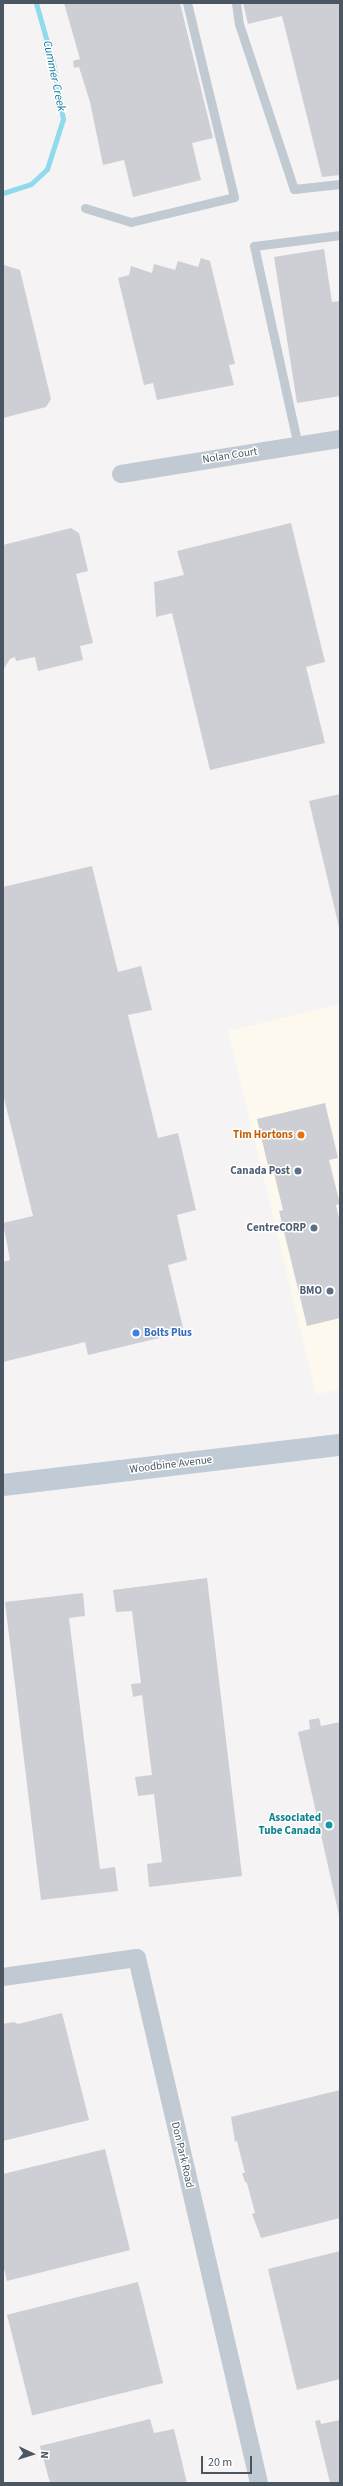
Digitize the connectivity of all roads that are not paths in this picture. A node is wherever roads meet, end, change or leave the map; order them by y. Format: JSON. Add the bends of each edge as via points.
{"nodes":[{"id":1,"x":187,"y":3,"type":"edge"},
{"id":2,"x":236,"y":3,"type":"edge"},
{"id":3,"x":340,"y":184,"type":"edge"},
{"id":4,"x":85,"y":208,"type":"dead end"},
{"id":5,"x":340,"y":235,"type":"edge"},
{"id":6,"x":340,"y":439,"type":"edge"},
{"id":7,"x":298,"y":446,"type":"junction"},
{"id":8,"x":121,"y":474,"type":"dead end"},
{"id":9,"x":340,"y":1445,"type":"edge"},
{"id":10,"x":3,"y":1485,"type":"edge"},
{"id":11,"x":3,"y":1977,"type":"edge"},
{"id":12,"x":259,"y":2483,"type":"edge"}],
"edges":[{"from":1,"to":4,"type":"lane","via":[[234,197],[131,222]]},
{"from":2,"to":3,"type":"lane","via":[[239,24],[294,189]]},
{"from":5,"to":7,"type":"lane","via":[[254,246]]},
{"from":6,"to":7,"type":"street","name":"Nolan Court"},
{"from":7,"to":8,"type":"street","name":"Nolan Court"},
{"from":9,"to":10,"type":"main road","name":"Woodbine Avenue"},
{"from":11,"to":12,"type":"street","name":"Don Park Road","via":[[137,1958]]}]}
